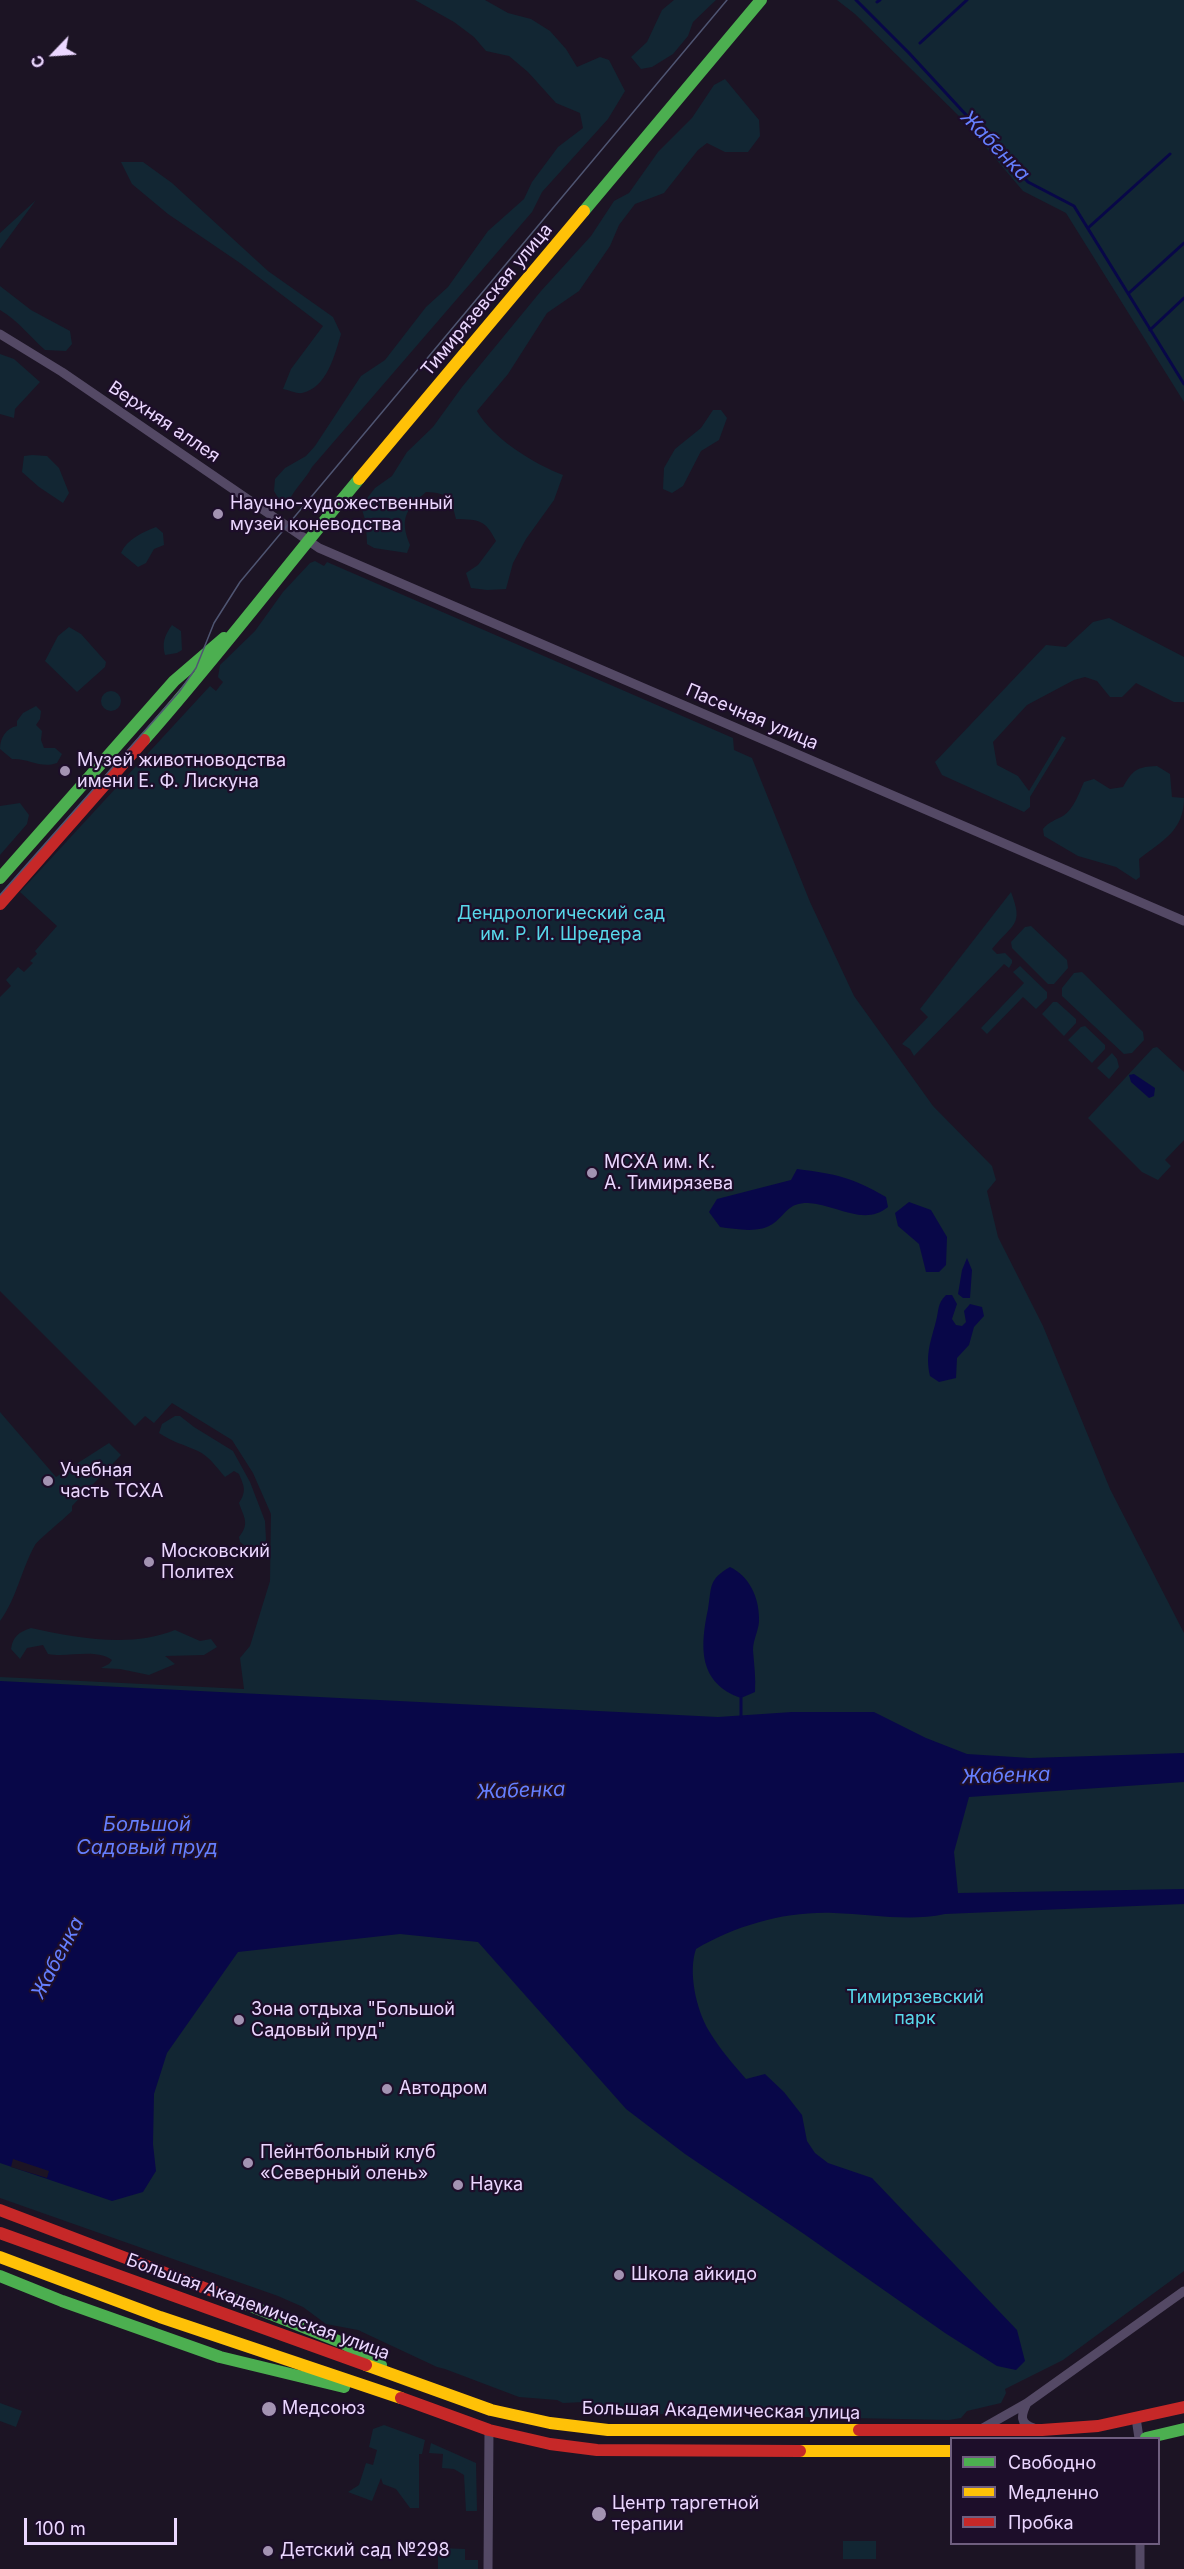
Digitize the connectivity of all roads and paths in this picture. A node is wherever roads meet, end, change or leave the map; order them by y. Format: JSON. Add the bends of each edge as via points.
{"nodes":[{"id":1,"x":761,"y":0,"type":"edge"},
{"id":2,"x":0,"y":334,"type":"edge"},
{"id":3,"x":308,"y":540,"type":"junction"},
{"id":4,"x":240,"y":624,"type":"junction"},
{"id":5,"x":0,"y":878,"type":"edge"},
{"id":6,"x":0,"y":904,"type":"edge"},
{"id":7,"x":1184,"y":921,"type":"edge"},
{"id":8,"x":0,"y":2210,"type":"edge"},
{"id":9,"x":0,"y":2232,"type":"edge"},
{"id":10,"x":0,"y":2257,"type":"edge"},
{"id":11,"x":0,"y":2276,"type":"edge"},
{"id":12,"x":1184,"y":2291,"type":"edge"},
{"id":13,"x":414,"y":2383,"type":"junction"},
{"id":14,"x":416,"y":2403,"type":"junction"},
{"id":15,"x":1028,"y":2403,"type":"junction"},
{"id":16,"x":1184,"y":2407,"type":"edge"},
{"id":17,"x":1136,"y":2418,"type":"junction"},
{"id":18,"x":1184,"y":2429,"type":"edge"},
{"id":19,"x":489,"y":2430,"type":"junction"},
{"id":20,"x":1042,"y":2430,"type":"junction"},
{"id":21,"x":972,"y":2432,"type":"junction"},
{"id":22,"x":1139,"y":2437,"type":"edge"},
{"id":23,"x":1154,"y":2437,"type":"edge"},
{"id":24,"x":950,"y":2451,"type":"edge"},
{"id":25,"x":1140,"y":2545,"type":"edge"},
{"id":26,"x":488,"y":2569,"type":"edge"},
{"id":27,"x":1140,"y":2569,"type":"edge"}],
"edges":[{"from":1,"to":3,"type":"main road","name":"Тимирязевская улица"},
{"from":2,"to":3,"type":"street","name":"Верхняя аллея"},
{"from":3,"to":4,"type":"main road","name":"Тимирязевская улица"},
{"from":3,"to":7,"type":"street","name":"Пасечная улица"},
{"from":4,"to":5,"type":"main road","name":"Тимирязевская улица","via":[[174,681]]},
{"from":4,"to":6,"type":"main road","name":"Тимирязевская улица","via":[[209,667]]},
{"from":8,"to":13,"type":"main road","via":[[343,2343]]},
{"from":9,"to":13,"type":"main road","name":"Большая Академическая улица"},
{"from":10,"to":14,"type":"main road","name":"Большая Академическая улица","via":[[160,2317]]},
{"from":11,"to":14,"type":"main road","via":[[220,2356]]},
{"from":12,"to":15,"type":"street"},
{"from":13,"to":21,"type":"main road","name":"Большая Академическая улица","via":[[491,2410],[550,2424],[608,2430]]},
{"from":14,"to":19,"type":"main road","name":"Большая Академическая улица"},
{"from":15,"to":20,"type":"street","via":[[1022,2422]]},
{"from":15,"to":21,"type":"street","via":[[994,2424]]},
{"from":16,"to":17,"type":"main road","name":"Большая Академическая улица"},
{"from":17,"to":20,"type":"main road","name":"Большая Академическая улица","via":[[1098,2426]]},
{"from":17,"to":22,"type":"street"},
{"from":18,"to":23,"type":"main road"},
{"from":19,"to":24,"type":"main road","name":"Большая Академическая улица","via":[[597,2450]]},
{"from":19,"to":26,"type":"street"},
{"from":20,"to":21,"type":"main road","name":"Большая Академическая улица"},
{"from":25,"to":27,"type":"street"}]}
